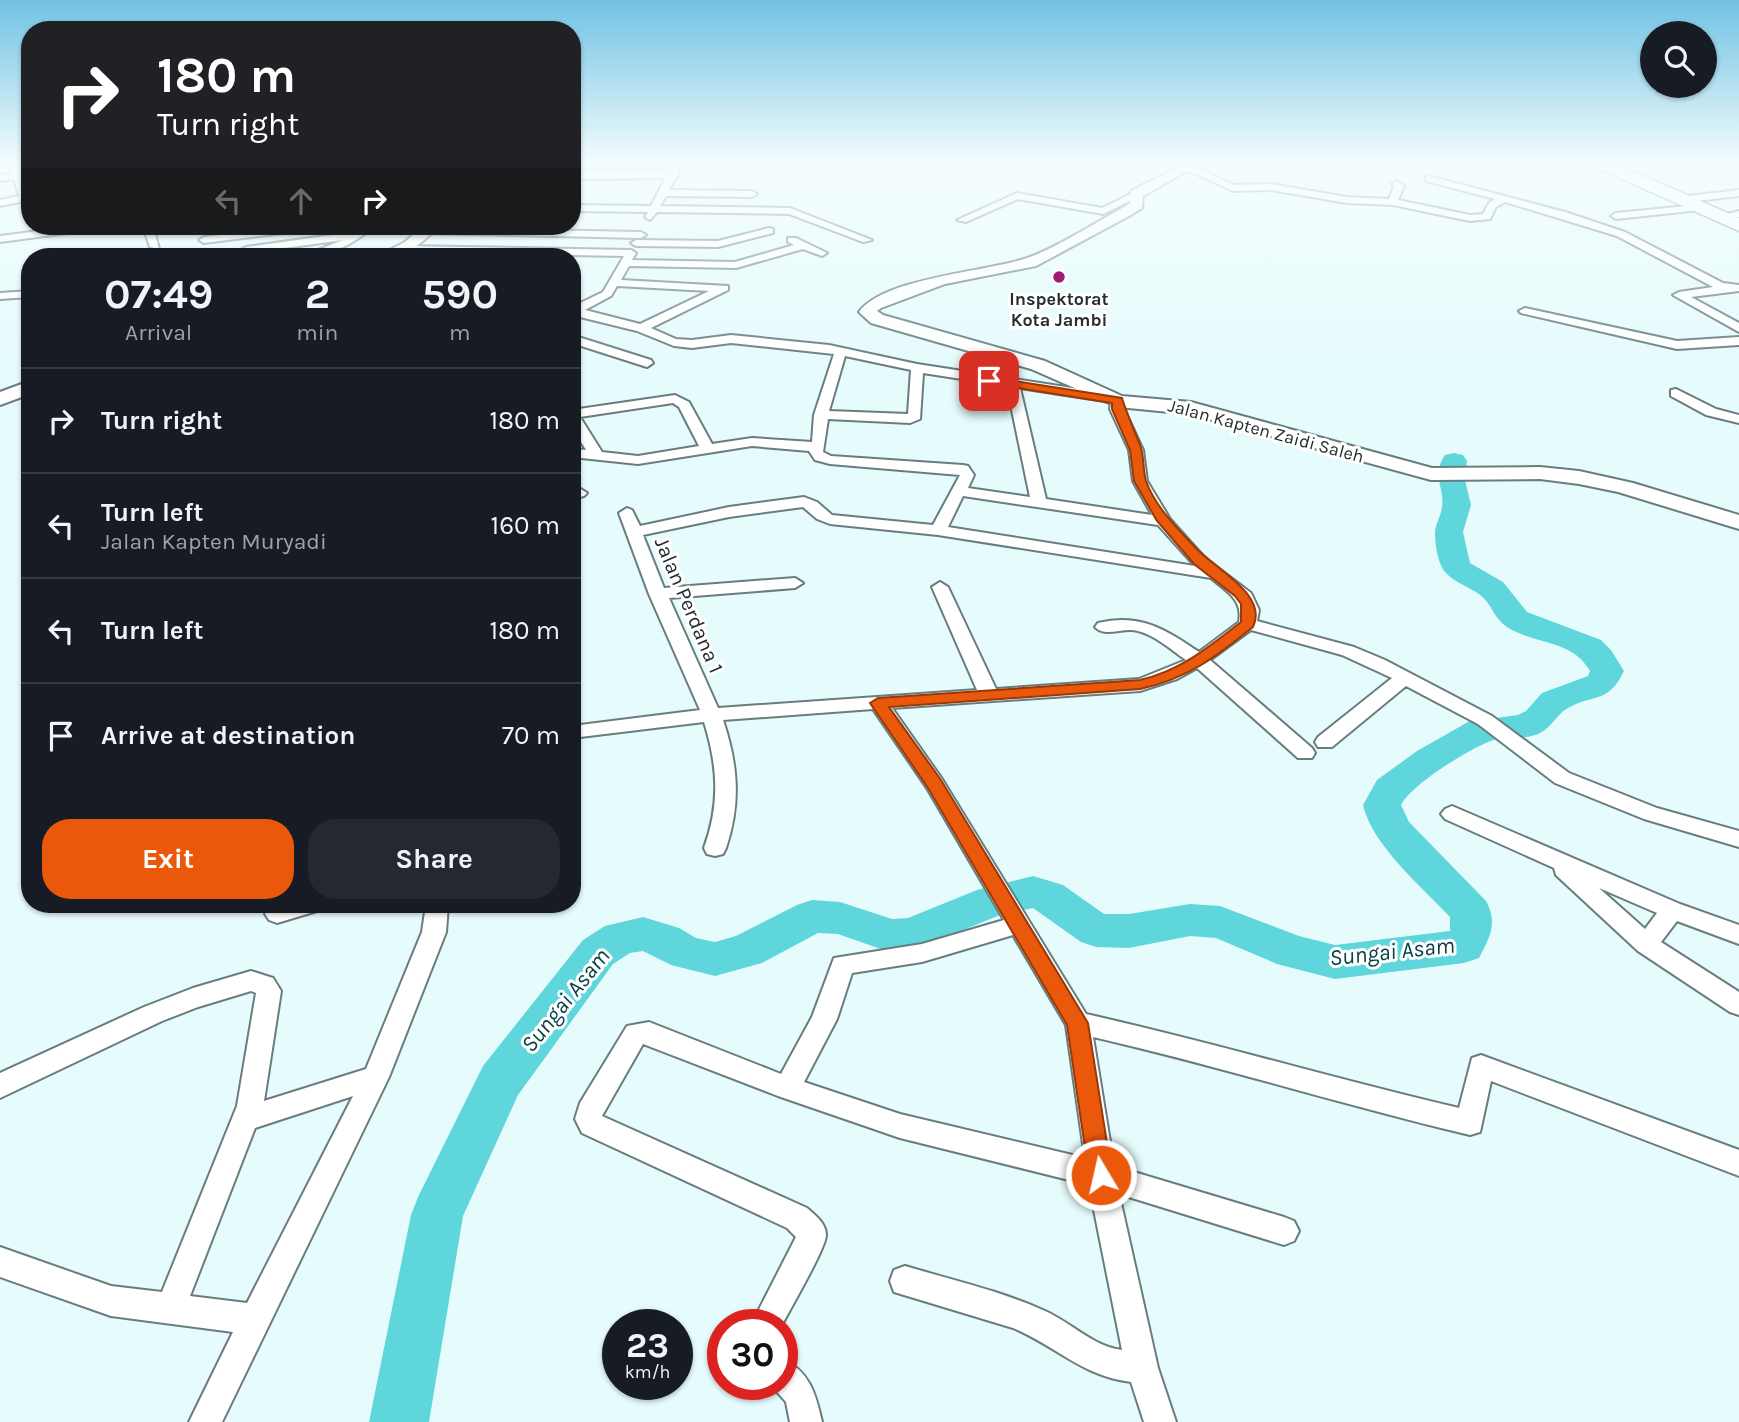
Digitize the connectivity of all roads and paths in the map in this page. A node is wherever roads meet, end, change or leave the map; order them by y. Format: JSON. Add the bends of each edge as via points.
{"nodes":[{"id":1,"x":602,"y":231,"type":"edge"},
{"id":2,"x":642,"y":231,"type":"edge"},
{"id":3,"x":768,"y":231,"type":"edge"},
{"id":4,"x":769,"y":231,"type":"edge"},
{"id":5,"x":844,"y":231,"type":"edge"},
{"id":6,"x":1091,"y":231,"type":"edge"},
{"id":7,"x":1613,"y":231,"type":"edge"},
{"id":8,"x":30,"y":235,"type":"edge"},
{"id":9,"x":149,"y":235,"type":"edge"},
{"id":10,"x":205,"y":235,"type":"edge"},
{"id":11,"x":240,"y":235,"type":"edge"},
{"id":12,"x":357,"y":235,"type":"joint"},
{"id":13,"x":420,"y":235,"type":"edge"},
{"id":14,"x":0,"y":239,"type":"edge"},
{"id":15,"x":204,"y":240,"type":"junction"},
{"id":16,"x":867,"y":240,"type":"dead end"},
{"id":17,"x":804,"y":245,"type":"junction"},
{"id":18,"x":155,"y":247,"type":"dead end"},
{"id":19,"x":198,"y":248,"type":"edge"},
{"id":20,"x":278,"y":248,"type":"edge"},
{"id":21,"x":331,"y":248,"type":"edge"},
{"id":22,"x":405,"y":248,"type":"edge"},
{"id":23,"x":633,"y":249,"type":"junction"},
{"id":24,"x":581,"y":253,"type":"edge"},
{"id":25,"x":822,"y":253,"type":"dead end"},
{"id":26,"x":614,"y":283,"type":"junction"},
{"id":27,"x":1735,"y":288,"type":"edge"},
{"id":28,"x":21,"y":295,"type":"edge"},
{"id":29,"x":0,"y":296,"type":"edge"},
{"id":30,"x":581,"y":307,"type":"edge"},
{"id":31,"x":1525,"y":311,"type":"dead end"},
{"id":32,"x":581,"y":313,"type":"edge"},
{"id":33,"x":641,"y":328,"type":"junction"},
{"id":34,"x":1739,"y":328,"type":"edge"},
{"id":35,"x":1739,"y":341,"type":"edge"},
{"id":36,"x":581,"y":342,"type":"edge"},
{"id":37,"x":587,"y":344,"type":"junction"},
{"id":38,"x":581,"y":347,"type":"edge"},
{"id":39,"x":840,"y":353,"type":"junction"},
{"id":40,"x":646,"y":363,"type":"dead end"},
{"id":41,"x":918,"y":368,"type":"junction"},
{"id":42,"x":1013,"y":385,"type":"junction"},
{"id":43,"x":21,"y":390,"type":"edge"},
{"id":44,"x":1675,"y":393,"type":"dead end"},
{"id":45,"x":0,"y":398,"type":"edge"},
{"id":46,"x":1114,"y":399,"type":"junction"},
{"id":47,"x":581,"y":414,"type":"edge"},
{"id":48,"x":821,"y":415,"type":"junction"},
{"id":49,"x":1739,"y":419,"type":"edge"},
{"id":50,"x":581,"y":430,"type":"edge"},
{"id":51,"x":817,"y":447,"type":"junction"},
{"id":52,"x":707,"y":448,"type":"junction"},
{"id":53,"x":581,"y":454,"type":"edge"},
{"id":54,"x":597,"y":456,"type":"junction"},
{"id":55,"x":960,"y":491,"type":"junction"},
{"id":56,"x":1039,"y":502,"type":"junction"},
{"id":57,"x":627,"y":513,"type":"dead end"},
{"id":58,"x":1163,"y":521,"type":"junction"},
{"id":59,"x":1739,"y":522,"type":"edge"},
{"id":60,"x":938,"y":530,"type":"junction"},
{"id":61,"x":634,"y":532,"type":"junction"},
{"id":62,"x":1214,"y":574,"type":"junction"},
{"id":63,"x":795,"y":583,"type":"dead end"},
{"id":64,"x":940,"y":587,"type":"dead end"},
{"id":65,"x":658,"y":594,"type":"junction"},
{"id":66,"x":1248,"y":624,"type":"junction"},
{"id":67,"x":1104,"y":627,"type":"dead end"},
{"id":68,"x":1200,"y":661,"type":"junction"},
{"id":69,"x":1404,"y":678,"type":"junction"},
{"id":70,"x":989,"y":695,"type":"junction"},
{"id":71,"x":878,"y":703,"type":"junction"},
{"id":72,"x":710,"y":715,"type":"junction"},
{"id":73,"x":581,"y":731,"type":"edge"},
{"id":74,"x":1325,"y":742,"type":"dead end"},
{"id":75,"x":1305,"y":753,"type":"dead end"},
{"id":76,"x":1452,"y":814,"type":"dead end"},
{"id":77,"x":1739,"y":839,"type":"edge"},
{"id":78,"x":715,"y":848,"type":"dead end"},
{"id":79,"x":1552,"y":858,"type":"junction"},
{"id":80,"x":1672,"y":910,"type":"junction"},
{"id":81,"x":281,"y":913,"type":"edge"},
{"id":82,"x":436,"y":913,"type":"edge"},
{"id":83,"x":277,"y":914,"type":"dead end"},
{"id":84,"x":1015,"y":921,"type":"junction"},
{"id":85,"x":1739,"y":935,"type":"edge"},
{"id":86,"x":1646,"y":944,"type":"junction"},
{"id":87,"x":1739,"y":1005,"type":"edge"},
{"id":88,"x":1078,"y":1023,"type":"junction"},
{"id":89,"x":376,"y":1077,"type":"junction"},
{"id":90,"x":0,"y":1086,"type":"edge"},
{"id":91,"x":787,"y":1088,"type":"junction"},
{"id":92,"x":244,"y":1119,"type":"junction"},
{"id":93,"x":1739,"y":1163,"type":"edge"},
{"id":94,"x":1101,"y":1175,"type":"junction"},
{"id":95,"x":1284,"y":1231,"type":"dead end"},
{"id":96,"x":0,"y":1262,"type":"edge"},
{"id":97,"x":905,"y":1281,"type":"dead end"},
{"id":98,"x":170,"y":1308,"type":"junction"},
{"id":99,"x":774,"y":1309,"type":"edge"},
{"id":100,"x":255,"y":1319,"type":"junction"},
{"id":101,"x":1142,"y":1368,"type":"junction"},
{"id":102,"x":798,"y":1392,"type":"edge"},
{"id":103,"x":205,"y":1422,"type":"edge"},
{"id":104,"x":806,"y":1422,"type":"edge"},
{"id":105,"x":1160,"y":1422,"type":"edge"}],
"edges":[{"from":1,"to":23,"type":"street"},
{"from":2,"to":23,"type":"street"},
{"from":3,"to":23,"type":"street","via":[[718,244]]},
{"from":4,"to":17,"type":"street"},
{"from":5,"to":16,"type":"street"},
{"from":6,"to":46,"type":"street","name":"Jalan Kapten Zaidi Saleh","via":[[1030,263],[941,280],[875,304],[867,313],[1038,365]]},
{"from":7,"to":27,"type":"street","via":[[1720,286]]},
{"from":8,"to":14,"type":"street"},
{"from":9,"to":18,"type":"street"},
{"from":10,"to":15,"type":"street"},
{"from":11,"to":15,"type":"street"},
{"from":12,"to":20,"type":"street"},
{"from":12,"to":21,"type":"street"},
{"from":13,"to":22,"type":"street"},
{"from":15,"to":19,"type":"street"},
{"from":17,"to":23,"type":"street","via":[[736,265]]},
{"from":17,"to":25,"type":"street"},
{"from":23,"to":24,"type":"street"},
{"from":23,"to":26,"type":"street"},
{"from":26,"to":30,"type":"street","via":[[607,294]]},
{"from":26,"to":33,"type":"street","via":[[724,288]]},
{"from":27,"to":34,"type":"street","via":[[1679,295]]},
{"from":28,"to":29,"type":"street"},
{"from":31,"to":35,"type":"street","via":[[1677,345]]},
{"from":32,"to":33,"type":"street"},
{"from":33,"to":39,"type":"street","via":[[684,344],[731,339]]},
{"from":36,"to":37,"type":"street"},
{"from":37,"to":38,"type":"street"},
{"from":37,"to":40,"type":"street"},
{"from":39,"to":41,"type":"street"},
{"from":39,"to":48,"type":"street"},
{"from":41,"to":42,"type":"street"},
{"from":41,"to":48,"type":"street","via":[[915,416],[910,419]]},
{"from":42,"to":46,"type":"street"},
{"from":42,"to":56,"type":"street"},
{"from":43,"to":45,"type":"street"},
{"from":44,"to":49,"type":"street","via":[[1711,412]]},
{"from":46,"to":58,"type":"street","via":[[1136,450],[1140,481]]},
{"from":46,"to":59,"type":"street","name":"Jalan Kapten Zaidi Saleh","via":[[1191,408],[1431,474],[1530,472],[1582,478]]},
{"from":47,"to":52,"type":"street","via":[[675,399],[684,405]]},
{"from":48,"to":51,"type":"street"},
{"from":50,"to":54,"type":"street"},
{"from":51,"to":52,"type":"street","via":[[751,442]]},
{"from":51,"to":55,"type":"street","via":[[816,453],[830,460],[963,469],[967,475]]},
{"from":52,"to":54,"type":"street","via":[[638,460]]},
{"from":53,"to":54,"type":"street"},
{"from":55,"to":56,"type":"street"},
{"from":55,"to":60,"type":"street"},
{"from":56,"to":58,"type":"street"},
{"from":57,"to":61,"type":"street","name":"Jalan Perdana 1"},
{"from":58,"to":62,"type":"street"},
{"from":60,"to":61,"type":"street","via":[[825,518],[804,502]]},
{"from":60,"to":62,"type":"street"},
{"from":61,"to":65,"type":"street","name":"Jalan Perdana 1"},
{"from":62,"to":66,"type":"street","via":[[1244,597],[1250,611]]},
{"from":63,"to":65,"type":"street"},
{"from":64,"to":70,"type":"street"},
{"from":65,"to":72,"type":"street","name":"Jalan Perdana 1"},
{"from":66,"to":68,"type":"street"},
{"from":66,"to":69,"type":"street","via":[[1348,651]]},
{"from":67,"to":68,"type":"street","via":[[1150,628]]},
{"from":68,"to":70,"type":"street","via":[[1140,685]]},
{"from":68,"to":75,"type":"street"},
{"from":69,"to":74,"type":"street"},
{"from":69,"to":77,"type":"street","via":[[1485,720],[1562,778],[1651,814]]},
{"from":70,"to":71,"type":"street"},
{"from":71,"to":72,"type":"street"},
{"from":71,"to":84,"type":"street","via":[[934,784]]},
{"from":72,"to":73,"type":"street"},
{"from":72,"to":78,"type":"street","name":"Jalan Perdana 1","via":[[728,789]]},
{"from":76,"to":79,"type":"street"},
{"from":79,"to":80,"type":"street"},
{"from":79,"to":86,"type":"street"},
{"from":80,"to":85,"type":"street"},
{"from":80,"to":86,"type":"street"},
{"from":81,"to":83,"type":"street"},
{"from":82,"to":89,"type":"street","via":[[434,932]]},
{"from":84,"to":88,"type":"street"},
{"from":84,"to":91,"type":"street","via":[[922,953],[844,965],[824,1019]]},
{"from":86,"to":87,"type":"street"},
{"from":88,"to":93,"type":"street","via":[[1470,1123],[1481,1066]]},
{"from":88,"to":94,"type":"street"},
{"from":89,"to":92,"type":"street"},
{"from":89,"to":100,"type":"street"},
{"from":90,"to":92,"type":"street","via":[[153,1014],[251,981],[269,991]]},
{"from":91,"to":94,"type":"street","via":[[900,1126]]},
{"from":91,"to":99,"type":"street","via":[[642,1032],[636,1034],[588,1118],[616,1137],[809,1226],[812,1236]]},
{"from":92,"to":98,"type":"street"},
{"from":94,"to":95,"type":"street"},
{"from":94,"to":101,"type":"street"},
{"from":96,"to":98,"type":"street","via":[[111,1301]]},
{"from":97,"to":101,"type":"street","via":[[1038,1323],[1110,1364]]},
{"from":98,"to":100,"type":"street"},
{"from":100,"to":103,"type":"street"},
{"from":101,"to":105,"type":"street"},
{"from":102,"to":104,"type":"street"}]}
